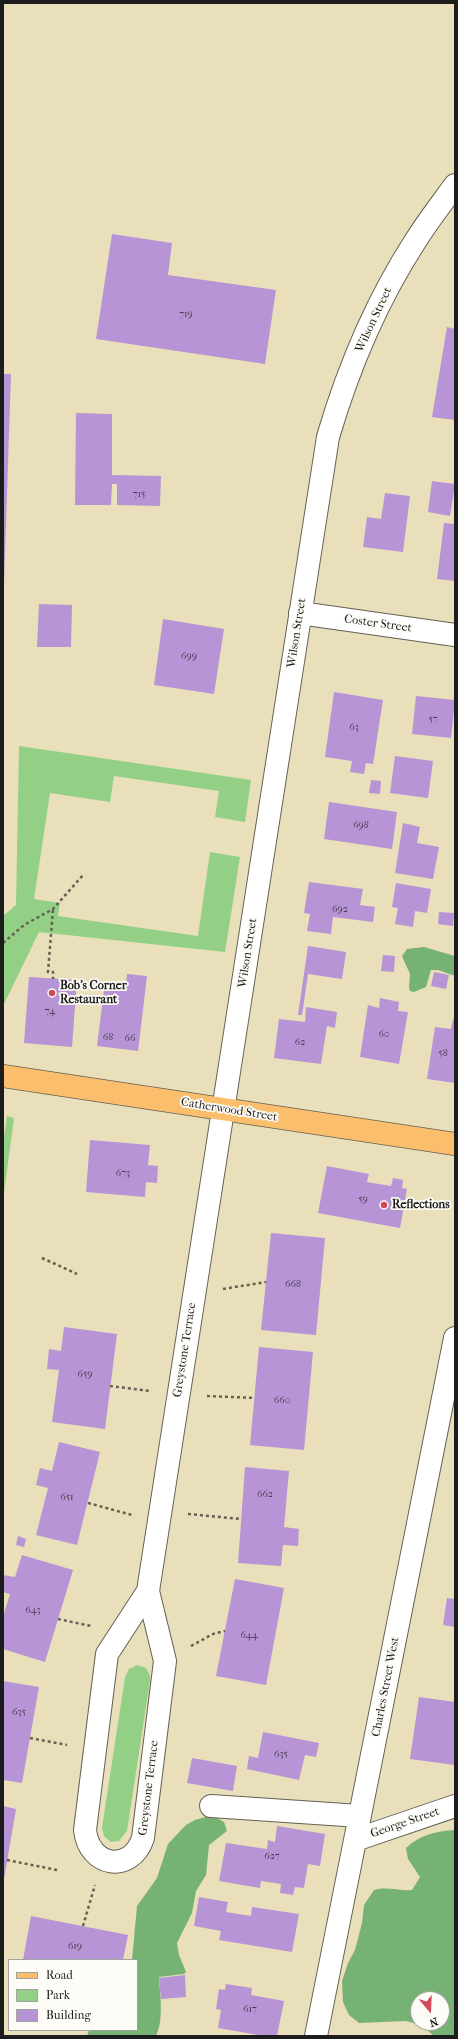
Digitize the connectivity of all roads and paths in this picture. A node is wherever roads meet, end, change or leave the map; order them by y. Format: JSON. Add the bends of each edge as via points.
{"nodes":[{"id":1,"x":455,"y":185,"type":"edge"},
{"id":2,"x":300,"y":613,"type":"junction"},
{"id":3,"x":455,"y":635,"type":"edge"},
{"id":4,"x":84,"y":874,"type":"dead end"},
{"id":5,"x":52,"y":909,"type":"junction"},
{"id":6,"x":3,"y":943,"type":"edge"},
{"id":7,"x":53,"y":979,"type":"dead end"},
{"id":8,"x":3,"y":1076,"type":"edge"},
{"id":9,"x":223,"y":1110,"type":"junction"},
{"id":10,"x":455,"y":1144,"type":"edge"},
{"id":11,"x":42,"y":1258,"type":"dead end"},
{"id":12,"x":77,"y":1274,"type":"dead end"},
{"id":13,"x":266,"y":1282,"type":"dead end"},
{"id":14,"x":194,"y":1293,"type":"junction"},
{"id":15,"x":455,"y":1338,"type":"edge"},
{"id":16,"x":110,"y":1386,"type":"dead end"},
{"id":17,"x":179,"y":1394,"type":"junction"},
{"id":18,"x":255,"y":1398,"type":"dead end"},
{"id":19,"x":88,"y":1503,"type":"dead end"},
{"id":20,"x":159,"y":1517,"type":"junction"},
{"id":21,"x":242,"y":1519,"type":"dead end"},
{"id":22,"x":148,"y":1591,"type":"junction"},
{"id":23,"x":225,"y":1631,"type":"dead end"},
{"id":24,"x":165,"y":1661,"type":"junction"},
{"id":25,"x":30,"y":1738,"type":"dead end"},
{"id":26,"x":95,"y":1750,"type":"junction"},
{"id":27,"x":211,"y":1806,"type":"dead end"},
{"id":28,"x":455,"y":1806,"type":"edge"},
{"id":29,"x":360,"y":1816,"type":"junction"},
{"id":30,"x":355,"y":1840,"type":"junction"},
{"id":31,"x":7,"y":1860,"type":"dead end"},
{"id":32,"x":103,"y":1860,"type":"junction"},
{"id":33,"x":57,"y":1870,"type":"dead end"},
{"id":34,"x":83,"y":1926,"type":"dead end"},
{"id":35,"x":316,"y":2036,"type":"edge"}],
"edges":[{"from":1,"to":2,"type":"street","name":"Wilson Street","via":[[416,240],[386,292],[364,337],[336,409],[328,437]]},
{"from":2,"to":3,"type":"street","name":"Coster Street"},
{"from":2,"to":9,"type":"street","name":"Wilson Street"},
{"from":4,"to":5,"type":"path"},
{"from":5,"to":6,"type":"path","via":[[24,925]]},
{"from":5,"to":7,"type":"path","via":[[48,972],[54,972]]},
{"from":8,"to":9,"type":"main road","name":"Catherwood Street"},
{"from":9,"to":10,"type":"main road","name":"Catherwood Street"},
{"from":9,"to":14,"type":"street","name":"Greystone Terrace"},
{"from":11,"to":12,"type":"path"},
{"from":13,"to":14,"type":"path"},
{"from":14,"to":17,"type":"street","name":"Greystone Terrace"},
{"from":15,"to":29,"type":"street","name":"Charles Street West"},
{"from":16,"to":17,"type":"path"},
{"from":17,"to":18,"type":"path"},
{"from":17,"to":20,"type":"street","name":"Greystone Terrace"},
{"from":19,"to":20,"type":"path"},
{"from":20,"to":21,"type":"path"},
{"from":20,"to":22,"type":"street","name":"Greystone Terrace"},
{"from":22,"to":24,"type":"street","name":"Greystone Terrace"},
{"from":22,"to":26,"type":"street","name":"Greystone Terrace","via":[[107,1654]]},
{"from":23,"to":24,"type":"path","via":[[204,1638]]},
{"from":24,"to":32,"type":"street","name":"Greystone Terrace","via":[[143,1838],[139,1848],[125,1860]]},
{"from":25,"to":26,"type":"path"},
{"from":26,"to":32,"type":"street","name":"Greystone Terrace","via":[[85,1830],[86,1841],[93,1852]]},
{"from":27,"to":29,"type":"street"},
{"from":28,"to":30,"type":"street","name":"George Street"},
{"from":29,"to":30,"type":"street","name":"Charles Street West"},
{"from":30,"to":35,"type":"street","name":"Charles Street West"},
{"from":31,"to":33,"type":"path"},
{"from":32,"to":34,"type":"path"}]}
